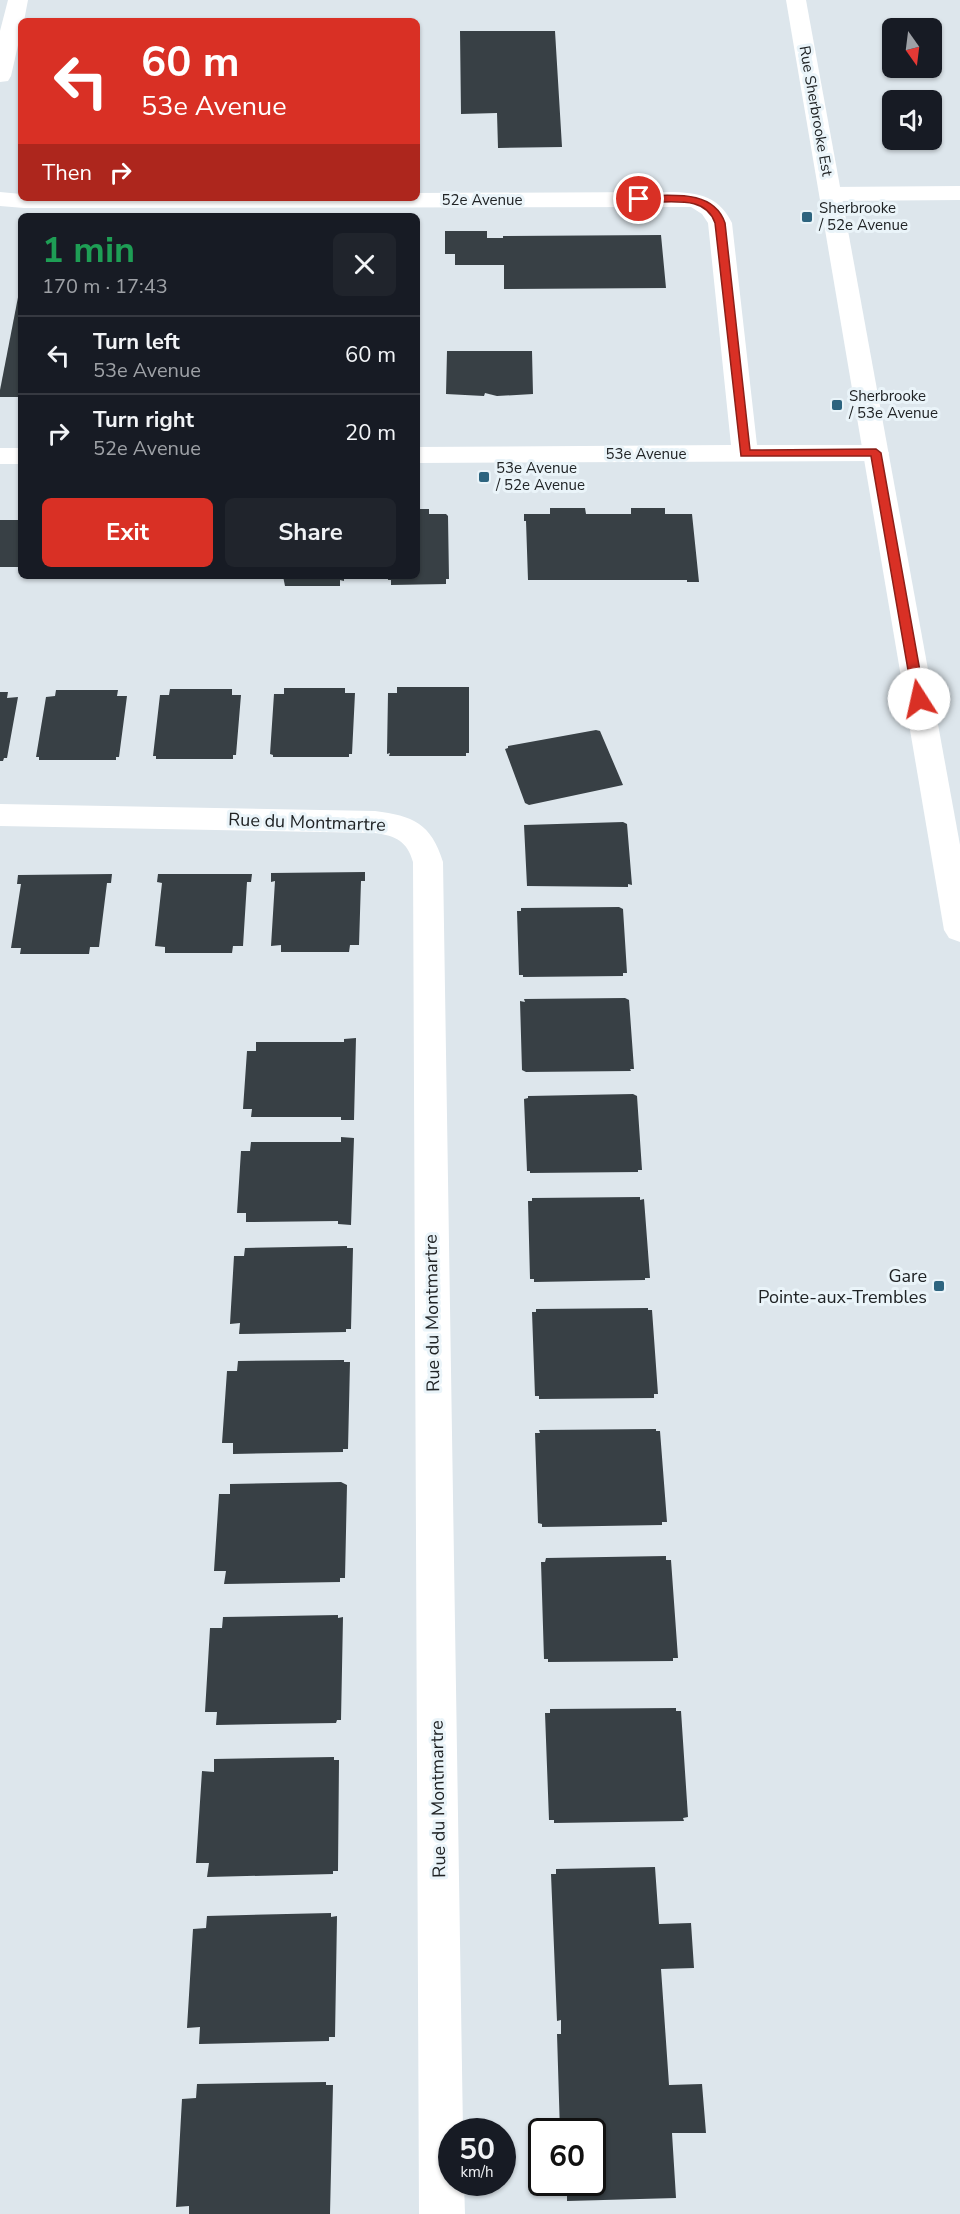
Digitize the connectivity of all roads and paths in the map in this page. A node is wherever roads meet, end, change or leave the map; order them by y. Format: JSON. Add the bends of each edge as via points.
{"nodes":[{"id":1,"x":18,"y":0,"type":"edge"},
{"id":2,"x":796,"y":0,"type":"edge"},
{"id":3,"x":0,"y":76,"type":"edge"},
{"id":4,"x":960,"y":193,"type":"edge"},
{"id":5,"x":830,"y":194,"type":"junction"},
{"id":6,"x":0,"y":199,"type":"edge"},
{"id":7,"x":18,"y":200,"type":"edge"},
{"id":8,"x":420,"y":200,"type":"edge"},
{"id":9,"x":876,"y":453,"type":"junction"},
{"id":10,"x":745,"y":454,"type":"junction"},
{"id":11,"x":420,"y":455,"type":"edge"},
{"id":12,"x":0,"y":456,"type":"edge"},
{"id":13,"x":18,"y":456,"type":"edge"},
{"id":14,"x":0,"y":815,"type":"edge"},
{"id":15,"x":960,"y":930,"type":"edge"},
{"id":16,"x":442,"y":2214,"type":"edge"}],
"edges":[{"from":1,"to":3,"type":"street"},
{"from":2,"to":5,"type":"street","name":"Rue Sherbrooke Est"},
{"from":4,"to":5,"type":"street"},
{"from":5,"to":9,"type":"street","name":"Rue Sherbrooke Est"},
{"from":6,"to":7,"type":"street","name":"52e Avenue"},
{"from":8,"to":10,"type":"street","name":"52e Avenue","via":[[688,199],[705,203],[716,212],[720,223]]},
{"from":9,"to":10,"type":"street","name":"53e Avenue"},
{"from":9,"to":15,"type":"street","name":"Rue Sherbrooke Est"},
{"from":10,"to":11,"type":"street","name":"53e Avenue"},
{"from":12,"to":13,"type":"street"},
{"from":14,"to":16,"type":"street","name":"Rue du Montmartre","via":[[375,822],[413,831],[424,844],[428,862]]}]}
